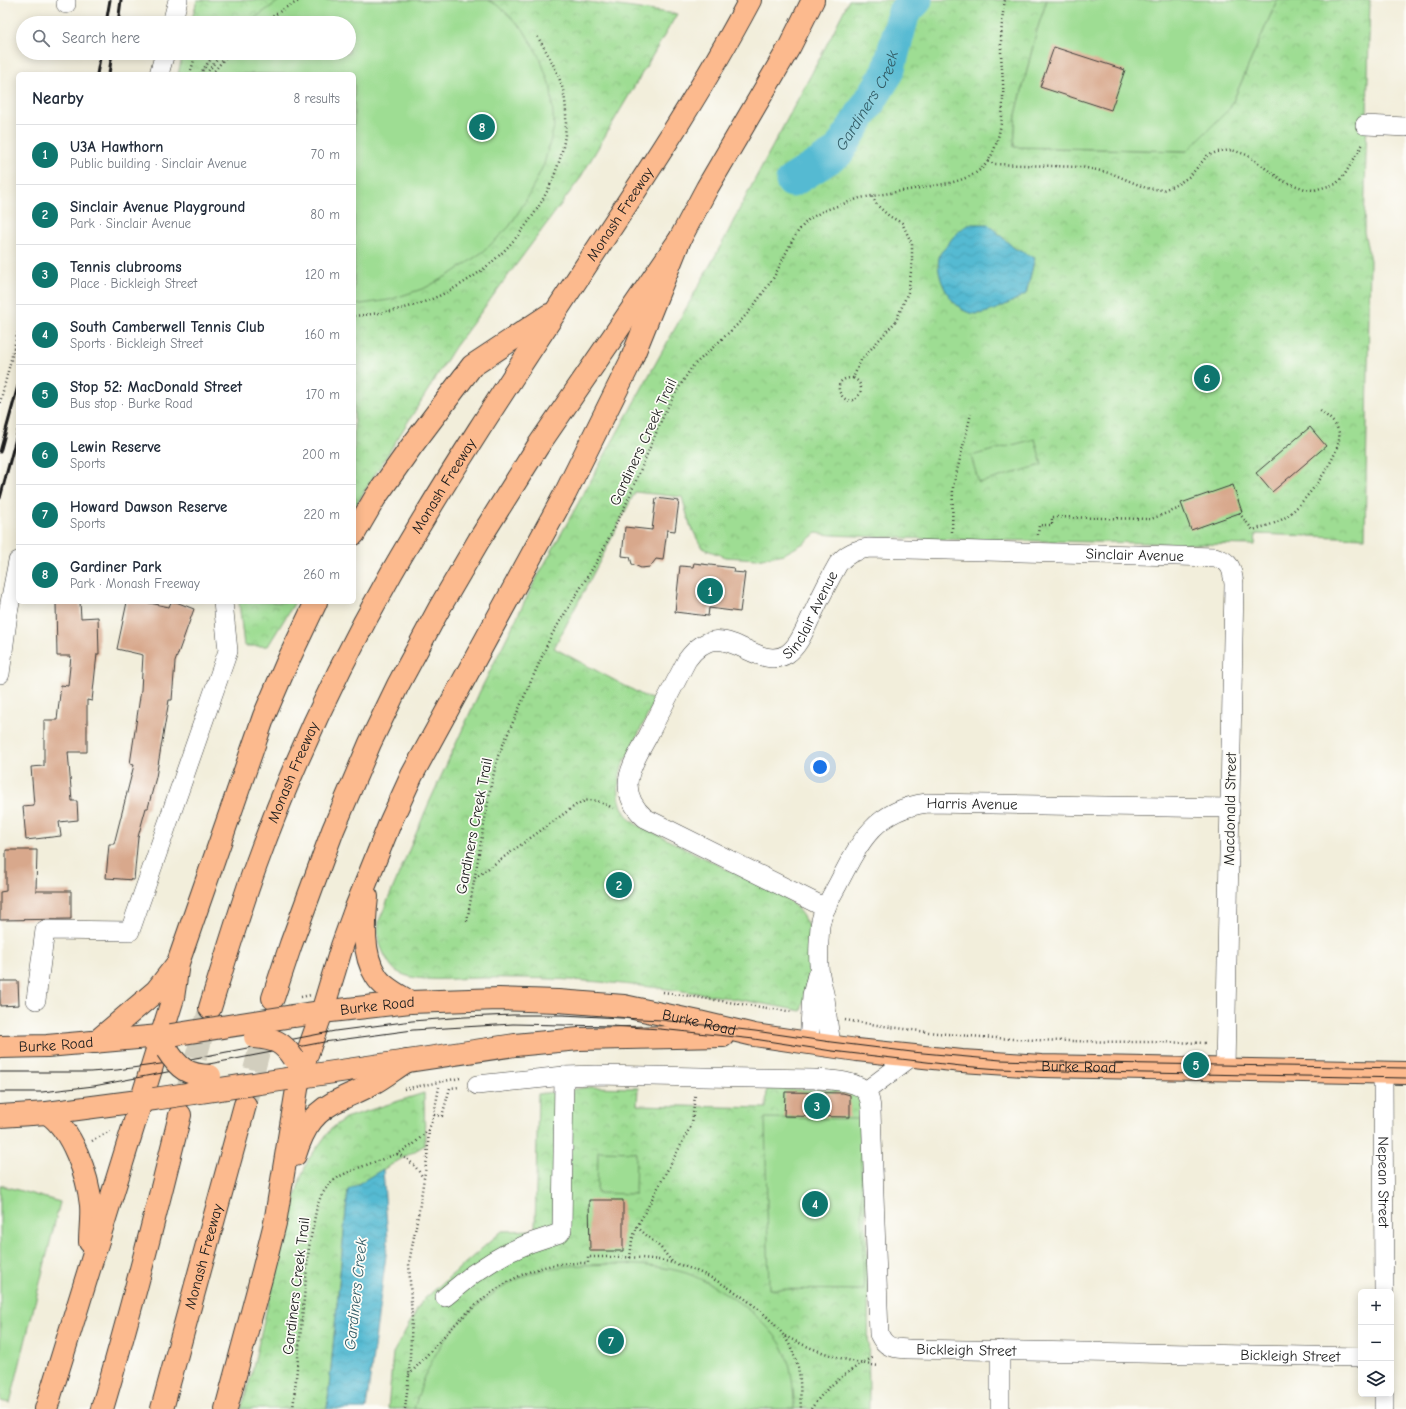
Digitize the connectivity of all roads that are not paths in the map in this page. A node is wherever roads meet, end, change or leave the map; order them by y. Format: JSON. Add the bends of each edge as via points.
{"nodes":[{"id":1,"x":178,"y":0,"type":"edge"},
{"id":2,"x":750,"y":0,"type":"edge"},
{"id":3,"x":813,"y":0,"type":"edge"},
{"id":4,"x":174,"y":16,"type":"edge"},
{"id":5,"x":163,"y":60,"type":"edge"},
{"id":6,"x":160,"y":72,"type":"edge"},
{"id":7,"x":1406,"y":128,"type":"edge"},
{"id":8,"x":1366,"y":133,"type":"road end"},
{"id":9,"x":680,"y":239,"type":"junction"},
{"id":10,"x":557,"y":310,"type":"junction"},
{"id":11,"x":356,"y":531,"type":"edge"},
{"id":12,"x":1215,"y":557,"type":"joint"},
{"id":13,"x":16,"y":571,"type":"edge"},
{"id":14,"x":222,"y":604,"type":"edge"},
{"id":15,"x":315,"y":604,"type":"edge"},
{"id":16,"x":0,"y":674,"type":"edge"},
{"id":17,"x":1230,"y":808,"type":"junction"},
{"id":18,"x":370,"y":870,"type":"junction"},
{"id":19,"x":826,"y":908,"type":"junction"},
{"id":20,"x":178,"y":963,"type":"junction"},
{"id":21,"x":273,"y":998,"type":"tunnel mouth"},
{"id":22,"x":36,"y":1000,"type":"dead end"},
{"id":23,"x":410,"y":1002,"type":"junction"},
{"id":24,"x":210,"y":1008,"type":"tunnel mouth"},
{"id":25,"x":314,"y":1013,"type":"junction"},
{"id":26,"x":819,"y":1016,"type":"junction"},
{"id":27,"x":219,"y":1027,"type":"junction"},
{"id":28,"x":754,"y":1035,"type":"junction"},
{"id":29,"x":167,"y":1040,"type":"junction"},
{"id":30,"x":96,"y":1042,"type":"junction"},
{"id":31,"x":809,"y":1043,"type":"junction"},
{"id":32,"x":832,"y":1046,"type":"junction"},
{"id":33,"x":0,"y":1047,"type":"edge"},
{"id":34,"x":911,"y":1057,"type":"junction"},
{"id":35,"x":407,"y":1061,"type":"junction"},
{"id":36,"x":1225,"y":1070,"type":"junction"},
{"id":37,"x":293,"y":1071,"type":"junction"},
{"id":38,"x":1383,"y":1072,"type":"junction"},
{"id":39,"x":1406,"y":1073,"type":"edge"},
{"id":40,"x":564,"y":1076,"type":"junction"},
{"id":41,"x":477,"y":1085,"type":"road end"},
{"id":42,"x":866,"y":1091,"type":"junction"},
{"id":43,"x":244,"y":1095,"type":"junction"},
{"id":44,"x":147,"y":1100,"type":"junction"},
{"id":45,"x":46,"y":1112,"type":"junction"},
{"id":46,"x":180,"y":1115,"type":"dead end"},
{"id":47,"x":0,"y":1116,"type":"edge"},
{"id":48,"x":274,"y":1223,"type":"junction"},
{"id":49,"x":90,"y":1266,"type":"junction"},
{"id":50,"x":1384,"y":1289,"type":"edge"},
{"id":51,"x":445,"y":1297,"type":"dead end"},
{"id":52,"x":1000,"y":1350,"type":"junction"},
{"id":53,"x":1358,"y":1358,"type":"edge"},
{"id":54,"x":1384,"y":1397,"type":"edge"},
{"id":55,"x":46,"y":1409,"type":"edge"},
{"id":56,"x":102,"y":1409,"type":"edge"},
{"id":57,"x":162,"y":1409,"type":"edge"},
{"id":58,"x":226,"y":1409,"type":"edge"},
{"id":59,"x":1000,"y":1409,"type":"edge"},
{"id":60,"x":1384,"y":1409,"type":"edge"}],
"edges":[{"from":1,"to":4,"type":"street"},
{"from":2,"to":10,"type":"main road","name":"Monash Freeway","via":[[655,161]]},
{"from":3,"to":9,"type":"main road","via":[[790,46]]},
{"from":5,"to":6,"type":"street"},
{"from":7,"to":8,"type":"street"},
{"from":9,"to":18,"type":"main road","via":[[630,363],[565,494],[412,775]]},
{"from":9,"to":21,"type":"main road","via":[[538,446],[440,606],[367,750],[333,830]]},
{"from":10,"to":11,"type":"main road","via":[[472,366],[375,498]]},
{"from":10,"to":24,"type":"main road","name":"Monash Freeway","via":[[433,504],[391,574],[344,663],[274,818],[256,865]]},
{"from":12,"to":17,"type":"street","name":"Macdonald Street","via":[[1226,561],[1231,567],[1234,584]]},
{"from":12,"to":19,"type":"street","name":"Sinclair Avenue","via":[[869,548],[852,552],[838,564],[799,640],[787,654],[780,657],[763,657],[726,641],[709,642],[693,652],[638,754],[629,776],[629,795],[633,804],[645,818]]},
{"from":13,"to":16,"type":"street"},
{"from":14,"to":22,"type":"street","via":[[228,652],[130,931],[45,930]]},
{"from":15,"to":20,"type":"main road","via":[[264,716]]},
{"from":17,"to":19,"type":"street","name":"Harris Avenue","via":[[915,804],[881,820],[870,830],[850,860]]},
{"from":17,"to":36,"type":"street","name":"Macdonald Street"},
{"from":18,"to":23,"type":"main road","via":[[364,921],[370,964],[376,977],[384,985]]},
{"from":18,"to":25,"type":"main road"},
{"from":19,"to":26,"type":"street","name":"Harris Avenue","via":[[820,927],[819,966],[812,995]]},
{"from":20,"to":29,"type":"main road"},
{"from":20,"to":30,"type":"main road","via":[[156,991]]},
{"from":23,"to":25,"type":"main road","name":"Burke Road"},
{"from":23,"to":28,"type":"main road","name":"Burke Road","via":[[505,999],[624,1006]]},
{"from":25,"to":27,"type":"main road","name":"Burke Road","bridge":true},
{"from":25,"to":37,"type":"main road"},
{"from":26,"to":31,"type":"street","name":"Harris Avenue"},
{"from":26,"to":32,"type":"street","name":"Harris Avenue"},
{"from":27,"to":29,"type":"main road","name":"Burke Road","bridge":true},
{"from":27,"to":37,"type":"main road","bridge":true,"via":[[246,1036],[279,1042],[284,1046]]},
{"from":28,"to":31,"type":"main road","name":"Burke Road"},
{"from":28,"to":35,"type":"main road","name":"Burke Road","via":[[551,1041]]},
{"from":29,"to":30,"type":"main road","name":"Burke Road"},
{"from":29,"to":43,"type":"main road","bridge":true,"via":[[176,1062],[186,1072],[210,1076]]},
{"from":29,"to":44,"type":"main road"},
{"from":30,"to":33,"type":"main road","name":"Burke Road"},
{"from":31,"to":32,"type":"main road","name":"Burke Road"},
{"from":32,"to":34,"type":"main road","name":"Burke Road"},
{"from":34,"to":36,"type":"main road","name":"Burke Road","via":[[1041,1066]]},
{"from":34,"to":42,"type":"street"},
{"from":35,"to":37,"type":"main road","name":"Burke Road"},
{"from":35,"to":48,"type":"main road","via":[[368,1087],[331,1103],[312,1118],[303,1132]]},
{"from":36,"to":38,"type":"main road","name":"Burke Road"},
{"from":37,"to":43,"type":"main road","name":"Burke Road","bridge":true},
{"from":37,"to":48,"type":"main road"},
{"from":38,"to":39,"type":"main road","name":"Burke Road"},
{"from":38,"to":50,"type":"street","name":"Nepean Street"},
{"from":40,"to":41,"type":"street"},
{"from":40,"to":42,"type":"street","via":[[836,1080],[859,1086]]},
{"from":40,"to":51,"type":"street","via":[[562,1230],[556,1236],[530,1243],[493,1261]]},
{"from":42,"to":52,"type":"street","name":"Bickleigh Street","via":[[871,1111],[878,1325],[882,1341],[890,1347],[909,1349]]},
{"from":43,"to":44,"type":"main road","name":"Burke Road","bridge":true},
{"from":43,"to":57,"type":"main road","name":"Monash Freeway","via":[[212,1230]]},
{"from":44,"to":45,"type":"main road","name":"Burke Road"},
{"from":44,"to":49,"type":"main road"},
{"from":45,"to":47,"type":"main road","name":"Burke Road"},
{"from":45,"to":49,"type":"main road","via":[[60,1123],[67,1133],[84,1171],[91,1206]]},
{"from":46,"to":56,"type":"main road"},
{"from":48,"to":58,"type":"main road"},
{"from":49,"to":55,"type":"main road"},
{"from":52,"to":53,"type":"street","name":"Bickleigh Street"},
{"from":52,"to":59,"type":"street"},
{"from":54,"to":60,"type":"street"}]}
